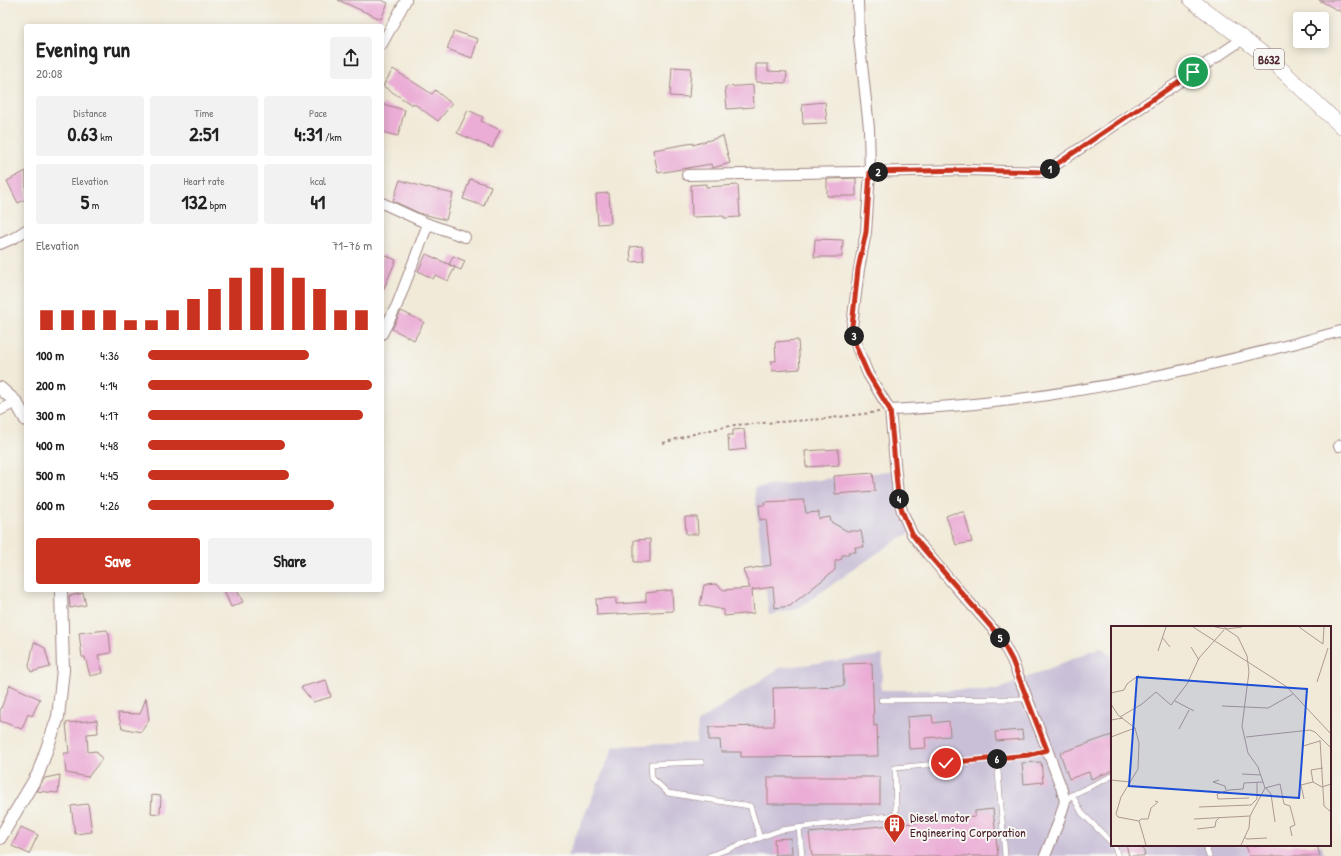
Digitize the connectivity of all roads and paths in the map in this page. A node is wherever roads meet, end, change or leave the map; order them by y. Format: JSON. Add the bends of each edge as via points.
{"nodes":[{"id":1,"x":406,"y":0,"type":"edge"},
{"id":2,"x":858,"y":0,"type":"edge"},
{"id":3,"x":1191,"y":0,"type":"edge"},
{"id":4,"x":1243,"y":39,"type":"junction"},
{"id":5,"x":384,"y":40,"type":"edge"},
{"id":6,"x":1341,"y":126,"type":"edge"},
{"id":7,"x":870,"y":172,"type":"junction"},
{"id":8,"x":687,"y":174,"type":"dead end"},
{"id":9,"x":384,"y":204,"type":"edge"},
{"id":10,"x":428,"y":224,"type":"junction"},
{"id":11,"x":24,"y":231,"type":"edge"},
{"id":12,"x":465,"y":237,"type":"dead end"},
{"id":13,"x":0,"y":244,"type":"edge"},
{"id":14,"x":384,"y":330,"type":"edge"},
{"id":15,"x":1341,"y":331,"type":"edge"},
{"id":16,"x":0,"y":388,"type":"edge"},
{"id":17,"x":16,"y":402,"type":"junction"},
{"id":18,"x":0,"y":410,"type":"edge"},
{"id":19,"x":890,"y":410,"type":"junction"},
{"id":20,"x":24,"y":416,"type":"edge"},
{"id":21,"x":663,"y":443,"type":"dead end"},
{"id":22,"x":61,"y":592,"type":"edge"},
{"id":23,"x":1028,"y":699,"type":"junction"},
{"id":24,"x":881,"y":700,"type":"dead end"},
{"id":25,"x":1047,"y":750,"type":"junction"},
{"id":26,"x":997,"y":759,"type":"junction"},
{"id":27,"x":701,"y":762,"type":"dead end"},
{"id":28,"x":1111,"y":776,"type":"edge"},
{"id":29,"x":1068,"y":798,"type":"junction"},
{"id":30,"x":799,"y":828,"type":"junction"},
{"id":31,"x":2,"y":831,"type":"edge"},
{"id":32,"x":760,"y":838,"type":"junction"},
{"id":33,"x":1111,"y":842,"type":"edge"},
{"id":34,"x":1114,"y":846,"type":"edge"},
{"id":35,"x":1205,"y":846,"type":"edge"},
{"id":36,"x":709,"y":856,"type":"edge"},
{"id":37,"x":802,"y":856,"type":"edge"},
{"id":38,"x":1005,"y":856,"type":"edge"},
{"id":39,"x":1045,"y":856,"type":"edge"},
{"id":40,"x":1118,"y":856,"type":"edge"},
{"id":41,"x":1209,"y":856,"type":"edge"}],
"edges":[{"from":1,"to":5,"type":"street"},
{"from":2,"to":7,"type":"street","via":[[859,37],[869,128]]},
{"from":3,"to":4,"type":"main road","number":"B632"},
{"from":4,"to":6,"type":"main road","number":"B632","via":[[1270,59]]},
{"from":4,"to":7,"type":"street","via":[[1045,172]]},
{"from":7,"to":8,"type":"street"},
{"from":7,"to":19,"type":"street","via":[[866,232],[858,269],[852,326],[856,347],[868,374]]},
{"from":9,"to":10,"type":"street"},
{"from":10,"to":12,"type":"street"},
{"from":10,"to":14,"type":"street","via":[[397,305]]},
{"from":11,"to":13,"type":"street"},
{"from":15,"to":19,"type":"street","via":[[1183,370],[1099,386],[1011,400]]},
{"from":16,"to":17,"type":"street"},
{"from":17,"to":18,"type":"street"},
{"from":17,"to":20,"type":"street"},
{"from":19,"to":21,"type":"path","via":[[823,419],[734,425]]},
{"from":19,"to":23,"type":"street","via":[[898,495],[912,534],[999,636]]},
{"from":22,"to":31,"type":"street","via":[[63,670],[58,717],[38,774]]},
{"from":23,"to":24,"type":"lane"},
{"from":23,"to":25,"type":"street"},
{"from":25,"to":26,"type":"lane"},
{"from":25,"to":29,"type":"street","via":[[1061,787]]},
{"from":26,"to":30,"type":"lane","via":[[895,768],[896,816]]},
{"from":26,"to":38,"type":"lane"},
{"from":27,"to":32,"type":"lane","via":[[652,764],[652,778],[668,793],[750,806]]},
{"from":28,"to":29,"type":"lane"},
{"from":29,"to":33,"type":"lane"},
{"from":29,"to":39,"type":"street"},
{"from":30,"to":32,"type":"lane","via":[[781,830]]},
{"from":30,"to":37,"type":"lane"},
{"from":32,"to":36,"type":"lane"},
{"from":34,"to":40,"type":"lane"},
{"from":35,"to":41,"type":"lane"}]}
